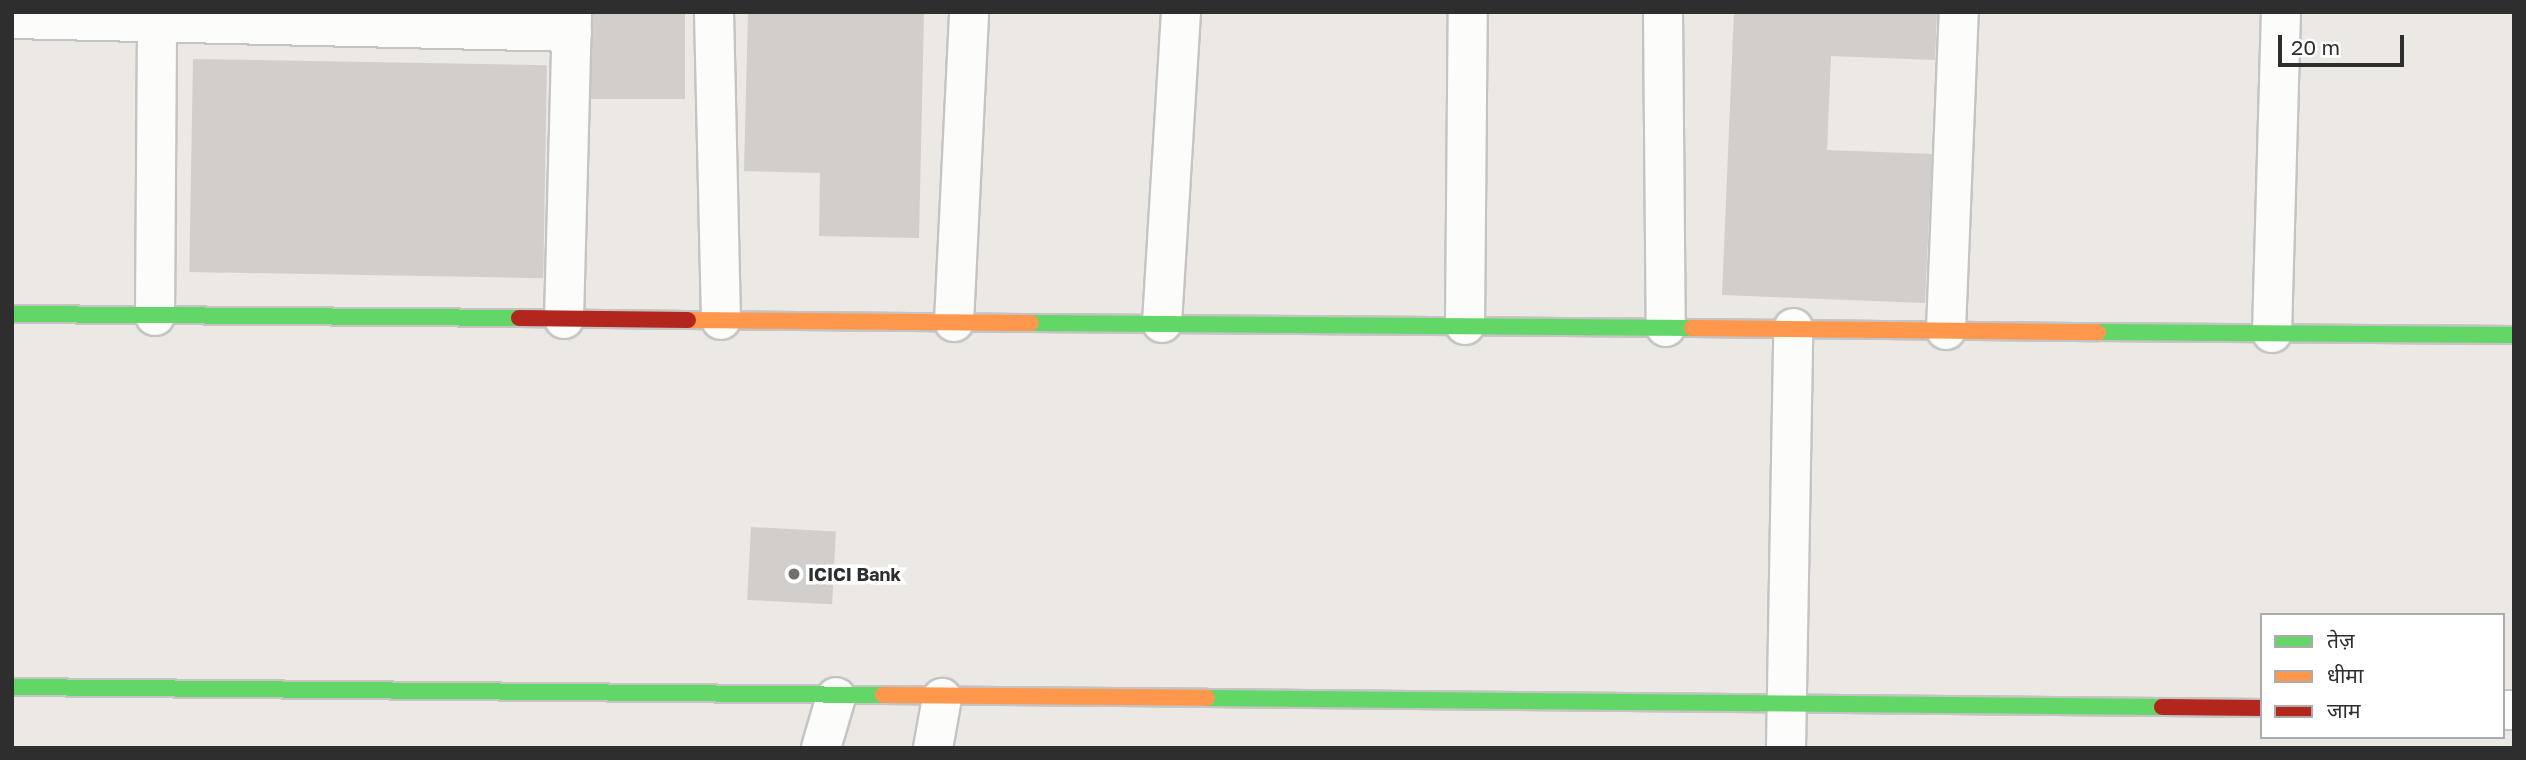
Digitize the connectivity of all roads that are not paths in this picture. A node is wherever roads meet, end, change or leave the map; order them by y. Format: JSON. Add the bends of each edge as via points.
{"nodes":[{"id":1,"x":714,"y":12,"type":"edge"},
{"id":2,"x":969,"y":12,"type":"edge"},
{"id":3,"x":1181,"y":12,"type":"edge"},
{"id":4,"x":1468,"y":12,"type":"edge"},
{"id":5,"x":1663,"y":12,"type":"edge"},
{"id":6,"x":1959,"y":12,"type":"edge"},
{"id":7,"x":2281,"y":12,"type":"edge"},
{"id":8,"x":157,"y":17,"type":"edge"},
{"id":9,"x":12,"y":19,"type":"edge"},
{"id":10,"x":572,"y":22,"type":"edge"},
{"id":11,"x":12,"y":314,"type":"edge"},
{"id":12,"x":155,"y":316,"type":"junction"},
{"id":13,"x":564,"y":319,"type":"junction"},
{"id":14,"x":721,"y":320,"type":"junction"},
{"id":15,"x":954,"y":322,"type":"junction"},
{"id":16,"x":1162,"y":323,"type":"junction"},
{"id":17,"x":1465,"y":326,"type":"junction"},
{"id":18,"x":1666,"y":327,"type":"junction"},
{"id":19,"x":1793,"y":328,"type":"junction"},
{"id":20,"x":1946,"y":330,"type":"junction"},
{"id":21,"x":2272,"y":333,"type":"junction"},
{"id":22,"x":2514,"y":335,"type":"edge"},
{"id":23,"x":12,"y":687,"type":"edge"},
{"id":24,"x":836,"y":696,"type":"junction"},
{"id":25,"x":942,"y":698,"type":"junction"},
{"id":26,"x":1784,"y":705,"type":"junction"},
{"id":27,"x":2260,"y":708,"type":"edge"},
{"id":28,"x":821,"y":748,"type":"edge"},
{"id":29,"x":933,"y":748,"type":"edge"},
{"id":30,"x":1786,"y":748,"type":"edge"}],
"edges":[{"from":1,"to":14,"type":"street"},
{"from":2,"to":15,"type":"street"},
{"from":3,"to":16,"type":"street"},
{"from":4,"to":17,"type":"street"},
{"from":5,"to":18,"type":"street"},
{"from":6,"to":20,"type":"street"},
{"from":7,"to":21,"type":"street"},
{"from":8,"to":9,"type":"street"},
{"from":8,"to":10,"type":"street"},
{"from":8,"to":12,"type":"street"},
{"from":10,"to":13,"type":"street"},
{"from":11,"to":12,"type":"street"},
{"from":12,"to":13,"type":"street"},
{"from":13,"to":14,"type":"street"},
{"from":14,"to":15,"type":"street"},
{"from":15,"to":16,"type":"street"},
{"from":16,"to":17,"type":"street"},
{"from":17,"to":18,"type":"street"},
{"from":18,"to":19,"type":"street"},
{"from":19,"to":20,"type":"street"},
{"from":19,"to":26,"type":"street"},
{"from":20,"to":21,"type":"street"},
{"from":21,"to":22,"type":"street"},
{"from":23,"to":24,"type":"street"},
{"from":24,"to":25,"type":"street"},
{"from":24,"to":28,"type":"street"},
{"from":25,"to":26,"type":"street"},
{"from":25,"to":29,"type":"street"},
{"from":26,"to":27,"type":"street"},
{"from":26,"to":30,"type":"street"}]}
